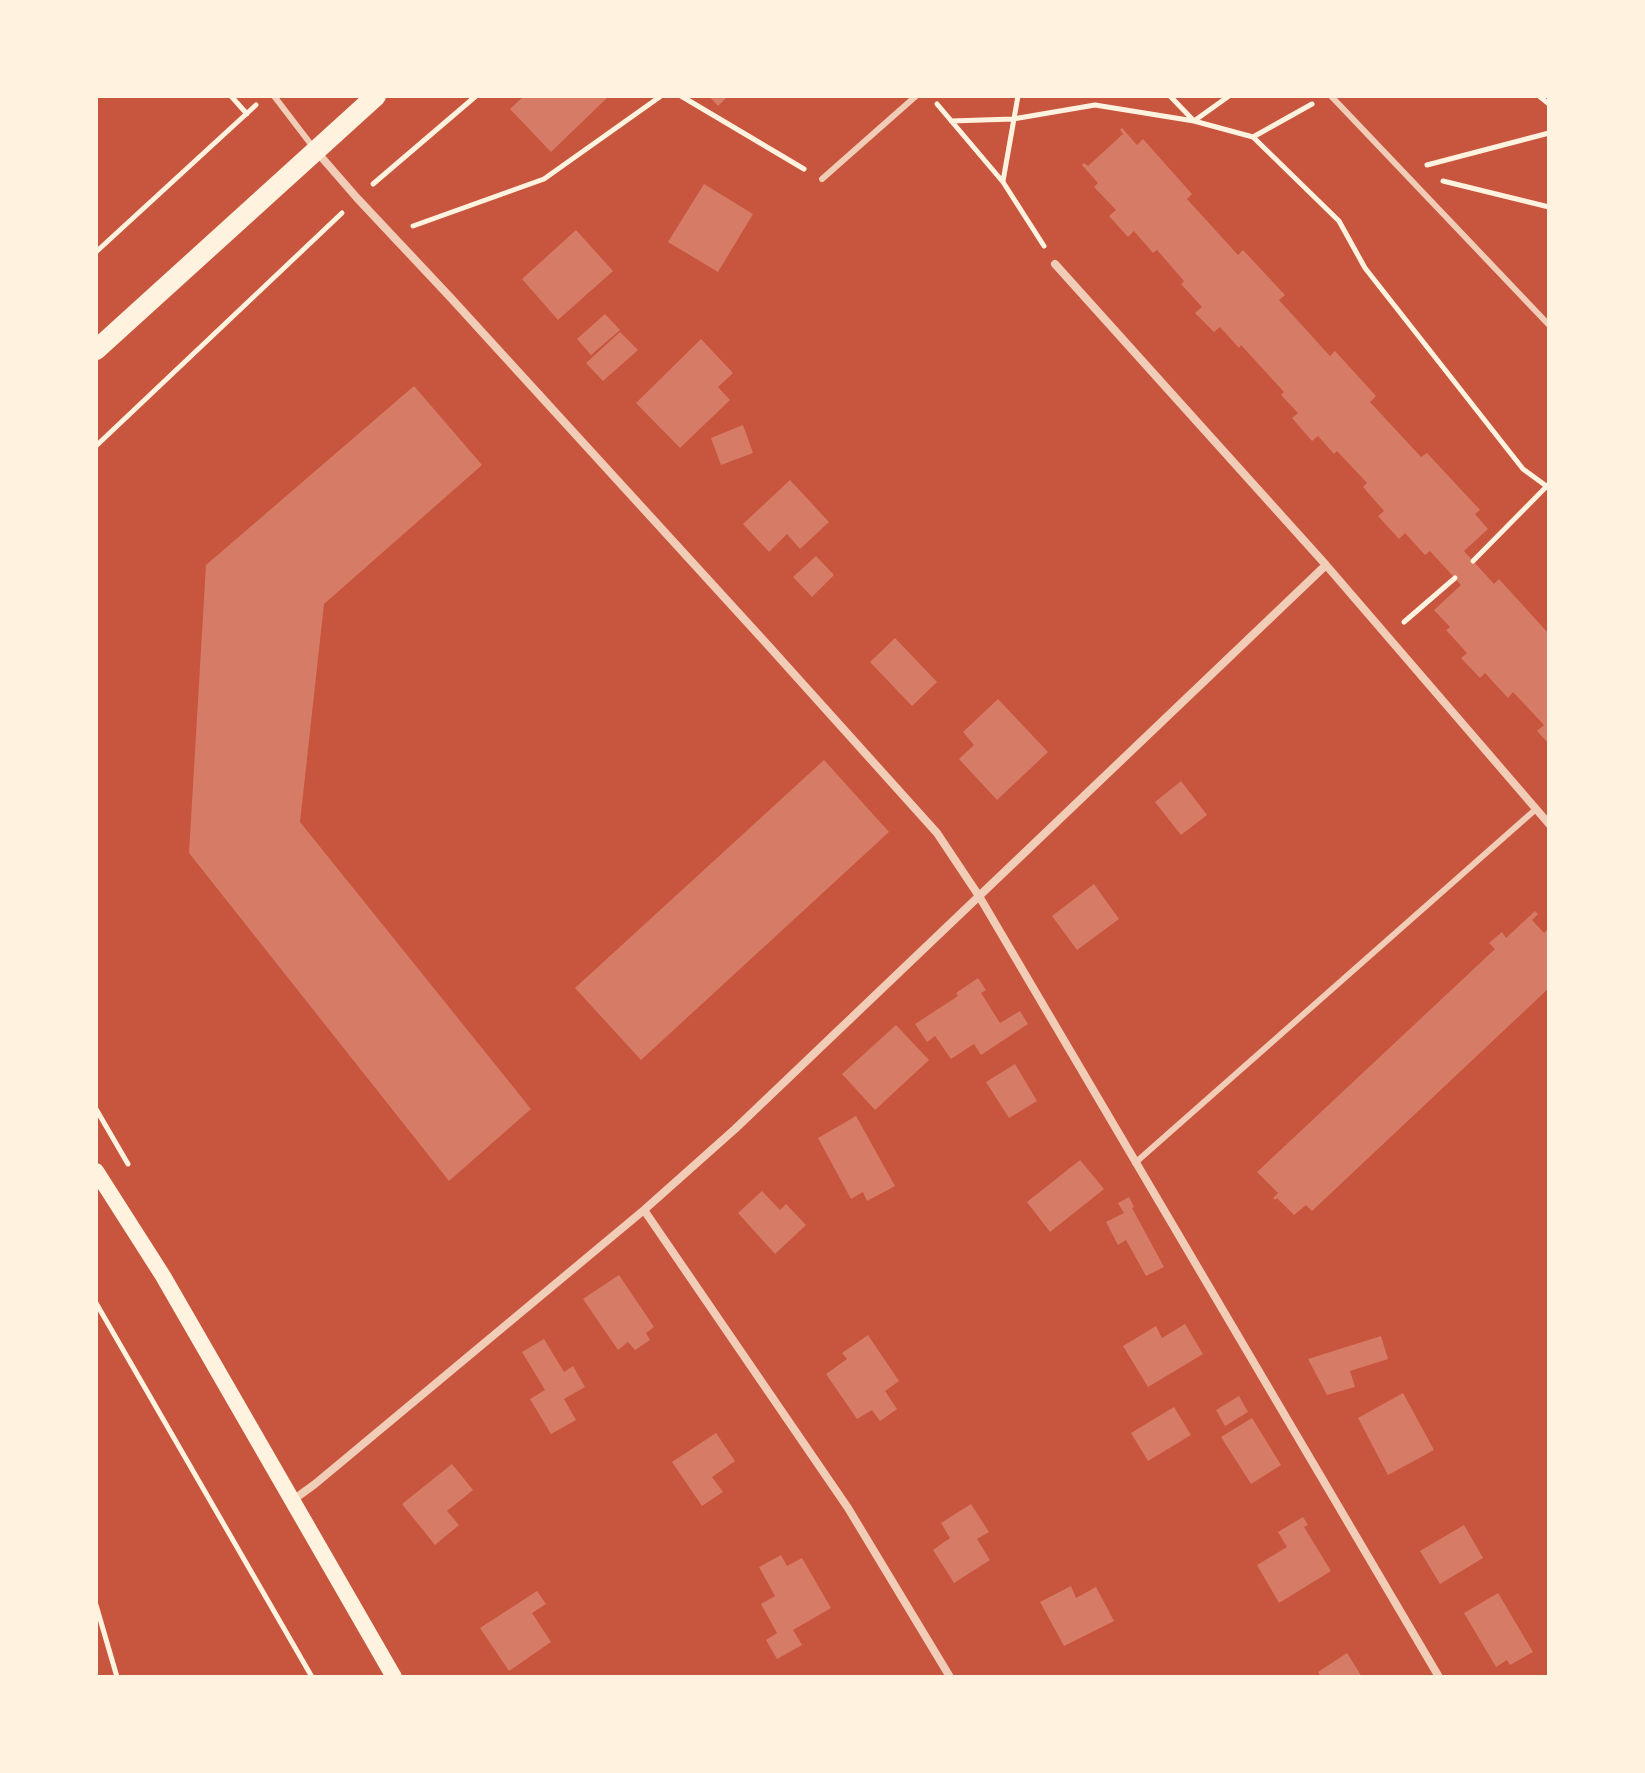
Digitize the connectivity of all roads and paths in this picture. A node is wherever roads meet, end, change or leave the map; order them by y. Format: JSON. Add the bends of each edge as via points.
{"nodes":[{"id":1,"x":231,"y":96,"type":"edge"},
{"id":2,"x":265,"y":96,"type":"edge"},
{"id":3,"x":274,"y":96,"type":"edge"},
{"id":4,"x":376,"y":96,"type":"edge"},
{"id":5,"x":476,"y":96,"type":"edge"},
{"id":6,"x":661,"y":96,"type":"edge"},
{"id":7,"x":681,"y":96,"type":"edge"},
{"id":8,"x":916,"y":96,"type":"edge"},
{"id":9,"x":931,"y":96,"type":"edge"},
{"id":10,"x":1018,"y":96,"type":"edge"},
{"id":11,"x":1170,"y":96,"type":"edge"},
{"id":12,"x":1229,"y":96,"type":"edge"},
{"id":13,"x":1331,"y":96,"type":"edge"},
{"id":14,"x":1539,"y":96,"type":"edge"},
{"id":15,"x":1313,"y":103,"type":"dead end"},
{"id":16,"x":1549,"y":104,"type":"edge"},
{"id":17,"x":247,"y":114,"type":"junction"},
{"id":18,"x":1013,"y":119,"type":"junction"},
{"id":19,"x":951,"y":121,"type":"junction"},
{"id":20,"x":1194,"y":121,"type":"junction"},
{"id":21,"x":1549,"y":133,"type":"edge"},
{"id":22,"x":1253,"y":137,"type":"junction"},
{"id":23,"x":316,"y":150,"type":"junction"},
{"id":24,"x":1403,"y":171,"type":"junction"},
{"id":25,"x":822,"y":179,"type":"joint"},
{"id":26,"x":1003,"y":182,"type":"junction"},
{"id":27,"x":357,"y":198,"type":"junction"},
{"id":28,"x":1549,"y":207,"type":"edge"},
{"id":29,"x":391,"y":234,"type":"junction"},
{"id":30,"x":96,"y":252,"type":"edge"},
{"id":31,"x":1055,"y":264,"type":"joint"},
{"id":32,"x":1549,"y":325,"type":"edge"},
{"id":33,"x":96,"y":350,"type":"edge"},
{"id":34,"x":96,"y":446,"type":"edge"},
{"id":35,"x":1548,"y":487,"type":"edge"},
{"id":36,"x":1473,"y":561,"type":"dead end"},
{"id":37,"x":1326,"y":565,"type":"junction"},
{"id":38,"x":1455,"y":578,"type":"dead end"},
{"id":39,"x":1387,"y":637,"type":"junction"},
{"id":40,"x":1536,"y":809,"type":"junction"},
{"id":41,"x":1549,"y":824,"type":"edge"},
{"id":42,"x":979,"y":896,"type":"junction"},
{"id":43,"x":1135,"y":1163,"type":"junction"},
{"id":44,"x":96,"y":1171,"type":"edge"},
{"id":45,"x":644,"y":1210,"type":"junction"},
{"id":46,"x":96,"y":1303,"type":"edge"},
{"id":47,"x":293,"y":1500,"type":"junction"},
{"id":48,"x":96,"y":1605,"type":"edge"},
{"id":49,"x":117,"y":1677,"type":"edge"},
{"id":50,"x":312,"y":1677,"type":"edge"},
{"id":51,"x":394,"y":1677,"type":"edge"},
{"id":52,"x":950,"y":1677,"type":"edge"},
{"id":53,"x":1439,"y":1677,"type":"edge"}],
"edges":[{"from":1,"to":17,"type":"path"},
{"from":2,"to":17,"type":"path"},
{"from":3,"to":23,"type":"lane"},
{"from":4,"to":23,"type":"main road"},
{"from":5,"to":27,"type":"path"},
{"from":6,"to":29,"type":"path","via":[[544,179]]},
{"from":7,"to":25,"type":"path"},
{"from":8,"to":25,"type":"lane"},
{"from":9,"to":19,"type":"path"},
{"from":10,"to":18,"type":"path"},
{"from":11,"to":20,"type":"path"},
{"from":12,"to":20,"type":"path"},
{"from":13,"to":24,"type":"lane"},
{"from":14,"to":16,"type":"path"},
{"from":15,"to":22,"type":"path"},
{"from":17,"to":30,"type":"path"},
{"from":18,"to":19,"type":"path"},
{"from":18,"to":20,"type":"path","via":[[1095,105]]},
{"from":18,"to":26,"type":"path"},
{"from":19,"to":26,"type":"path"},
{"from":20,"to":22,"type":"path"},
{"from":21,"to":24,"type":"path"},
{"from":22,"to":35,"type":"path","via":[[1339,221],[1375,281],[1523,469]]},
{"from":23,"to":27,"type":"street"},
{"from":23,"to":33,"type":"main road"},
{"from":24,"to":28,"type":"path"},
{"from":24,"to":32,"type":"lane"},
{"from":26,"to":31,"type":"path"},
{"from":27,"to":29,"type":"street"},
{"from":27,"to":34,"type":"path"},
{"from":29,"to":42,"type":"street","via":[[937,833]]},
{"from":31,"to":37,"type":"street"},
{"from":35,"to":36,"type":"path"},
{"from":37,"to":39,"type":"street"},
{"from":37,"to":42,"type":"street"},
{"from":38,"to":39,"type":"path"},
{"from":39,"to":40,"type":"street"},
{"from":40,"to":41,"type":"street"},
{"from":40,"to":43,"type":"lane"},
{"from":42,"to":43,"type":"street"},
{"from":42,"to":45,"type":"street"},
{"from":43,"to":53,"type":"street"},
{"from":44,"to":47,"type":"main road"},
{"from":45,"to":47,"type":"street"},
{"from":45,"to":52,"type":"street","via":[[848,1508]]},
{"from":46,"to":50,"type":"path"},
{"from":47,"to":51,"type":"main road"},
{"from":48,"to":49,"type":"path"}]}
